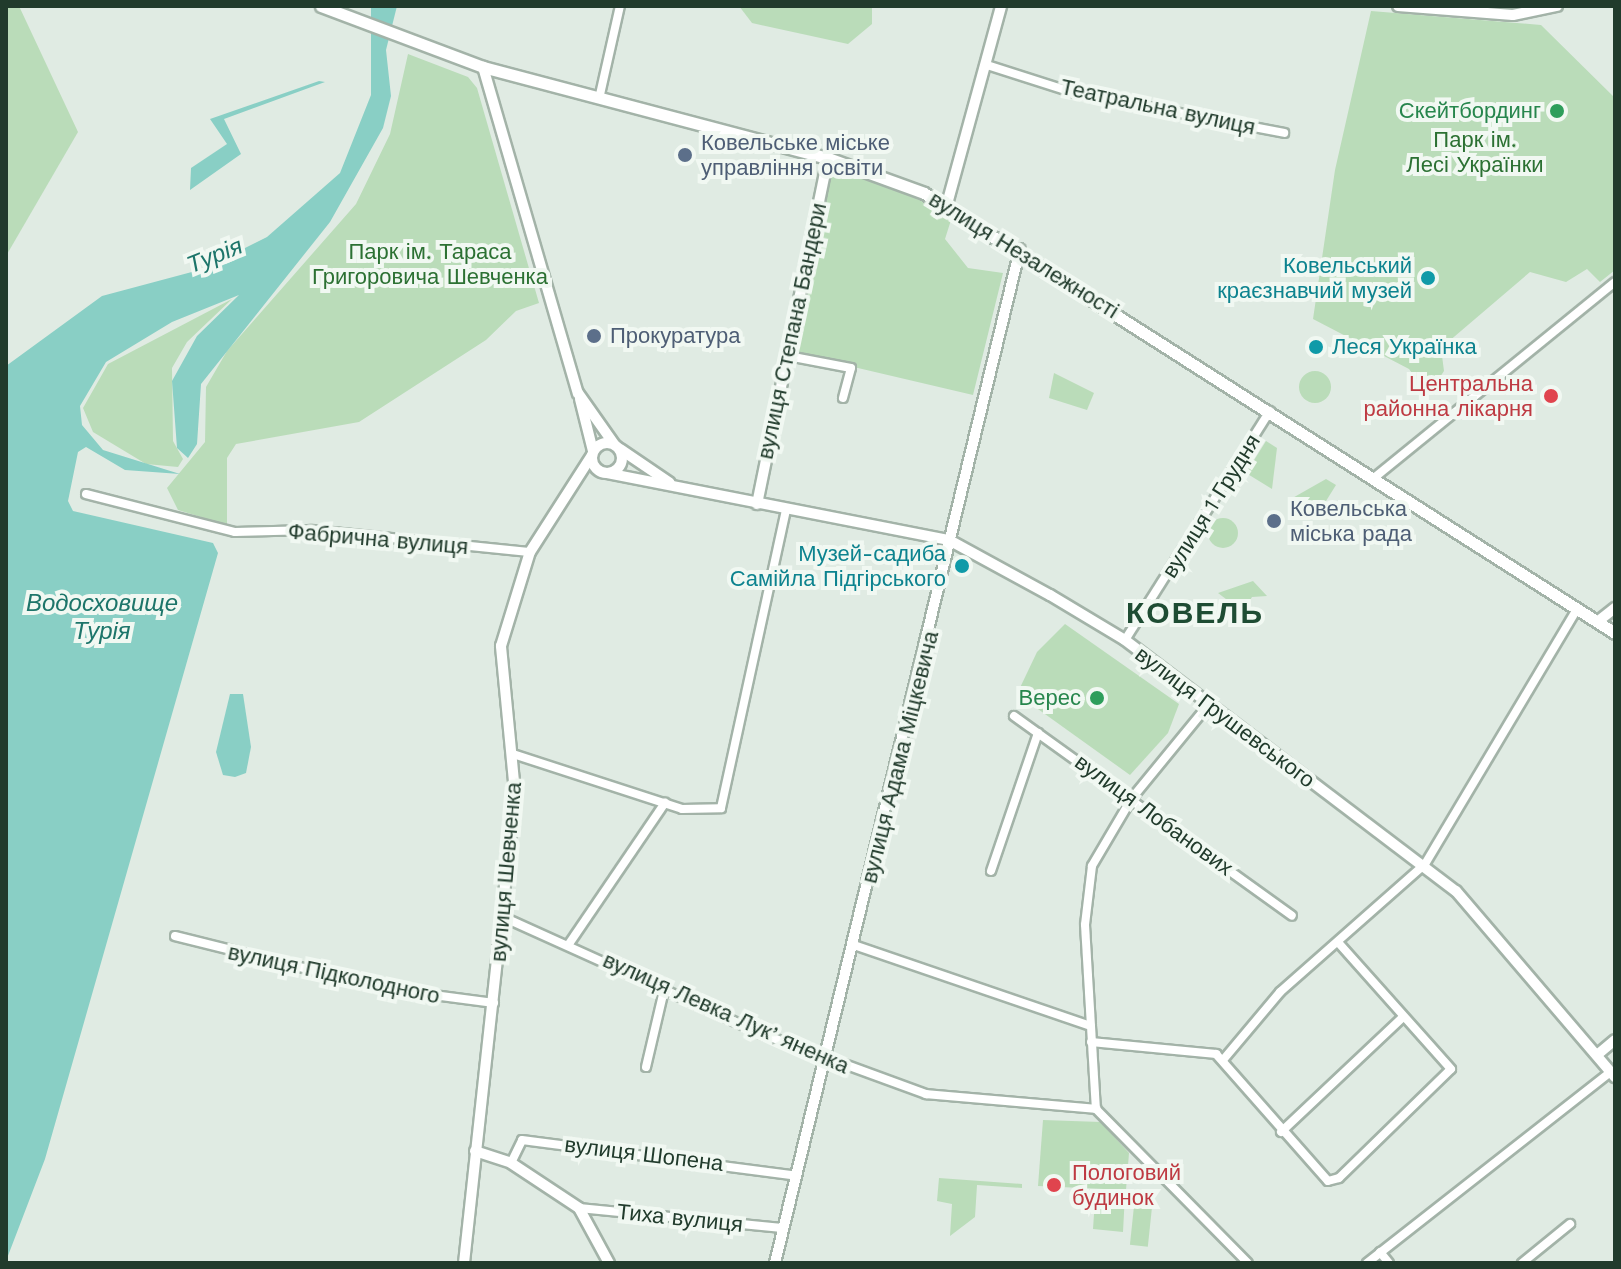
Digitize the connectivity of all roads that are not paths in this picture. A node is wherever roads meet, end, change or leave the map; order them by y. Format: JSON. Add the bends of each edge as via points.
{"nodes":[{"id":1,"x":321,"y":6,"type":"edge"},
{"id":2,"x":620,"y":6,"type":"edge"},
{"id":3,"x":1001,"y":6,"type":"edge"},
{"id":4,"x":1398,"y":6,"type":"edge"},
{"id":5,"x":1557,"y":6,"type":"edge"},
{"id":6,"x":987,"y":65,"type":"junction"},
{"id":7,"x":483,"y":67,"type":"junction"},
{"id":8,"x":599,"y":99,"type":"junction"},
{"id":9,"x":1284,"y":133,"type":"dead end"},
{"id":10,"x":828,"y":158,"type":"junction"},
{"id":11,"x":947,"y":204,"type":"junction"},
{"id":12,"x":1020,"y":249,"type":"junction"},
{"id":13,"x":1615,"y":282,"type":"edge"},
{"id":14,"x":1578,"y":298,"type":"dead end"},
{"id":15,"x":1584,"y":306,"type":"junction"},
{"id":16,"x":788,"y":356,"type":"junction"},
{"id":17,"x":578,"y":393,"type":"junction"},
{"id":18,"x":843,"y":398,"type":"dead end"},
{"id":19,"x":1270,"y":411,"type":"junction"},
{"id":20,"x":616,"y":445,"type":"junction"},
{"id":21,"x":592,"y":453,"type":"junction"},
{"id":22,"x":604,"y":472,"type":"junction"},
{"id":23,"x":1375,"y":477,"type":"junction"},
{"id":24,"x":577,"y":481,"type":"junction"},
{"id":25,"x":674,"y":486,"type":"junction"},
{"id":26,"x":86,"y":494,"type":"dead end"},
{"id":27,"x":757,"y":504,"type":"junction"},
{"id":28,"x":786,"y":510,"type":"junction"},
{"id":29,"x":949,"y":540,"type":"junction"},
{"id":30,"x":530,"y":552,"type":"junction"},
{"id":31,"x":1615,"y":608,"type":"edge"},
{"id":32,"x":1577,"y":609,"type":"junction"},
{"id":33,"x":1597,"y":622,"type":"junction"},
{"id":34,"x":1615,"y":633,"type":"edge"},
{"id":35,"x":1125,"y":640,"type":"junction"},
{"id":36,"x":1209,"y":704,"type":"junction"},
{"id":37,"x":1014,"y":716,"type":"dead end"},
{"id":38,"x":1038,"y":733,"type":"junction"},
{"id":39,"x":513,"y":754,"type":"junction"},
{"id":40,"x":1132,"y":798,"type":"junction"},
{"id":41,"x":665,"y":803,"type":"junction"},
{"id":42,"x":1425,"y":864,"type":"junction"},
{"id":43,"x":991,"y":871,"type":"dead end"},
{"id":44,"x":1292,"y":916,"type":"dead end"},
{"id":45,"x":503,"y":917,"type":"junction"},
{"id":46,"x":175,"y":936,"type":"dead end"},
{"id":47,"x":1338,"y":942,"type":"junction"},
{"id":48,"x":569,"y":944,"type":"junction"},
{"id":49,"x":854,"y":945,"type":"junction"},
{"id":50,"x":664,"y":990,"type":"junction"},
{"id":51,"x":494,"y":1003,"type":"junction"},
{"id":52,"x":1403,"y":1017,"type":"junction"},
{"id":53,"x":1090,"y":1026,"type":"junction"},
{"id":54,"x":1615,"y":1040,"type":"edge"},
{"id":55,"x":1091,"y":1042,"type":"junction"},
{"id":56,"x":1597,"y":1055,"type":"junction"},
{"id":57,"x":822,"y":1059,"type":"junction"},
{"id":58,"x":1223,"y":1060,"type":"junction"},
{"id":59,"x":646,"y":1067,"type":"dead end"},
{"id":60,"x":1613,"y":1074,"type":"edge"},
{"id":61,"x":1096,"y":1109,"type":"junction"},
{"id":62,"x":1281,"y":1132,"type":"junction"},
{"id":63,"x":475,"y":1151,"type":"junction"},
{"id":64,"x":511,"y":1163,"type":"junction"},
{"id":65,"x":793,"y":1175,"type":"junction"},
{"id":66,"x":579,"y":1208,"type":"junction"},
{"id":67,"x":1570,"y":1224,"type":"dead end"},
{"id":68,"x":782,"y":1228,"type":"junction"},
{"id":69,"x":1380,"y":1252,"type":"junction"},
{"id":70,"x":464,"y":1263,"type":"edge"},
{"id":71,"x":609,"y":1263,"type":"edge"},
{"id":72,"x":775,"y":1263,"type":"edge"},
{"id":73,"x":1248,"y":1263,"type":"edge"},
{"id":74,"x":1367,"y":1263,"type":"edge"},
{"id":75,"x":1389,"y":1263,"type":"edge"},
{"id":76,"x":1522,"y":1263,"type":"edge"}],
"edges":[{"from":1,"to":7,"type":"main road","name":"вулиця Незалежності"},
{"from":2,"to":8,"type":"street"},
{"from":3,"to":6,"type":"street"},
{"from":4,"to":5,"type":"street","via":[[1513,15]]},
{"from":6,"to":9,"type":"street","name":"Театральна вулиця","via":[[1075,93]]},
{"from":6,"to":11,"type":"street"},
{"from":7,"to":8,"type":"main road","name":"вулиця Незалежності"},
{"from":7,"to":17,"type":"street"},
{"from":8,"to":10,"type":"main road","name":"вулиця Незалежності"},
{"from":10,"to":11,"type":"main road","name":"вулиця Незалежності"},
{"from":10,"to":16,"type":"street","name":"вулиця Степана Бандери"},
{"from":11,"to":12,"type":"main road","name":"вулиця Незалежності"},
{"from":12,"to":19,"type":"main road","name":"вулиця Незалежності"},
{"from":12,"to":29,"type":"street","name":"вулиця Адама Міцкевича"},
{"from":13,"to":15,"type":"street"},
{"from":14,"to":15,"type":"street"},
{"from":15,"to":23,"type":"street"},
{"from":16,"to":18,"type":"street","via":[[851,368]]},
{"from":16,"to":27,"type":"street","name":"вулиця Степана Бандери"},
{"from":17,"to":20,"type":"street","name":"вулиця Грушевського"},
{"from":17,"to":21,"type":"street"},
{"from":19,"to":23,"type":"main road","name":"вулиця Незалежності"},
{"from":19,"to":35,"type":"street","name":"вулиця 1 Грудня"},
{"from":20,"to":21,"type":"street"},
{"from":20,"to":22,"type":"street","via":[[620,466]]},
{"from":20,"to":25,"type":"street","name":"вулиця Грушевського"},
{"from":21,"to":22,"type":"street"},
{"from":21,"to":24,"type":"street","name":"вулиця Шевченка"},
{"from":22,"to":24,"type":"street"},
{"from":22,"to":25,"type":"street"},
{"from":23,"to":32,"type":"main road","name":"вулиця Незалежності"},
{"from":24,"to":30,"type":"street","name":"вулиця Шевченка"},
{"from":25,"to":27,"type":"street","name":"вулиця Грушевського"},
{"from":26,"to":30,"type":"street","name":"Фабрична вулиця","via":[[235,532],[312,530]]},
{"from":27,"to":28,"type":"street","name":"вулиця Грушевського"},
{"from":28,"to":29,"type":"street","name":"вулиця Грушевського"},
{"from":28,"to":41,"type":"street","via":[[721,808]]},
{"from":29,"to":35,"type":"street","name":"вулиця Грушевського"},
{"from":29,"to":49,"type":"street","name":"вулиця Адама Міцкевича"},
{"from":30,"to":39,"type":"street","name":"вулиця Шевченка","via":[[501,646]]},
{"from":31,"to":33,"type":"street"},
{"from":32,"to":33,"type":"main road","name":"вулиця Незалежності"},
{"from":32,"to":42,"type":"street"},
{"from":33,"to":34,"type":"main road","name":"вулиця Незалежності"},
{"from":35,"to":36,"type":"street","name":"вулиця Грушевського"},
{"from":36,"to":40,"type":"street"},
{"from":36,"to":42,"type":"street","name":"вулиця Грушевського"},
{"from":37,"to":38,"type":"street","name":"вулиця Лобанових"},
{"from":38,"to":40,"type":"street","name":"вулиця Лобанових"},
{"from":38,"to":43,"type":"street"},
{"from":39,"to":41,"type":"street"},
{"from":39,"to":45,"type":"street","name":"вулиця Шевченка"},
{"from":40,"to":44,"type":"street","name":"вулиця Лобанових"},
{"from":40,"to":53,"type":"street","via":[[1103,844],[1086,891]]},
{"from":41,"to":48,"type":"street"},
{"from":42,"to":47,"type":"street"},
{"from":42,"to":56,"type":"street","name":"вулиця Грушевського","via":[[1489,922]]},
{"from":45,"to":48,"type":"street","name":"вулиця Левка Лукʼяненка"},
{"from":45,"to":51,"type":"street","name":"вулиця Шевченка"},
{"from":46,"to":51,"type":"street","name":"вулиця Підколодного","via":[[388,989]]},
{"from":47,"to":52,"type":"street"},
{"from":47,"to":58,"type":"street","via":[[1280,992]]},
{"from":48,"to":50,"type":"street","name":"вулиця Левка Лукʼяненка"},
{"from":49,"to":53,"type":"street"},
{"from":49,"to":57,"type":"street","name":"вулиця Адама Міцкевича"},
{"from":50,"to":57,"type":"street","name":"вулиця Левка Лукʼяненка"},
{"from":50,"to":59,"type":"street"},
{"from":51,"to":63,"type":"street","name":"вулиця Шевченка"},
{"from":52,"to":62,"type":"street"},
{"from":52,"to":62,"type":"street","via":[[1451,1069],[1339,1178],[1328,1181]]},
{"from":53,"to":55,"type":"street"},
{"from":54,"to":56,"type":"street"},
{"from":55,"to":58,"type":"street","via":[[1204,1050]]},
{"from":55,"to":61,"type":"street"},
{"from":56,"to":60,"type":"street","name":"вулиця Грушевського"},
{"from":57,"to":61,"type":"street","name":"вулиця Левка Лукʼяненка","via":[[970,1103]]},
{"from":57,"to":65,"type":"street","name":"вулиця Адама Міцкевича"},
{"from":58,"to":62,"type":"street"},
{"from":60,"to":69,"type":"street"},
{"from":61,"to":73,"type":"street"},
{"from":63,"to":64,"type":"street"},
{"from":63,"to":70,"type":"street","name":"вулиця Шевченка"},
{"from":64,"to":65,"type":"street","name":"вулиця Шопена","via":[[522,1140]]},
{"from":64,"to":66,"type":"street"},
{"from":65,"to":68,"type":"street","name":"вулиця Адама Міцкевича"},
{"from":66,"to":68,"type":"street","name":"Тиха вулиця"},
{"from":66,"to":71,"type":"street"},
{"from":67,"to":76,"type":"street"},
{"from":68,"to":72,"type":"street","name":"вулиця Адама Міцкевича"},
{"from":69,"to":74,"type":"street"},
{"from":69,"to":75,"type":"street"}]}
